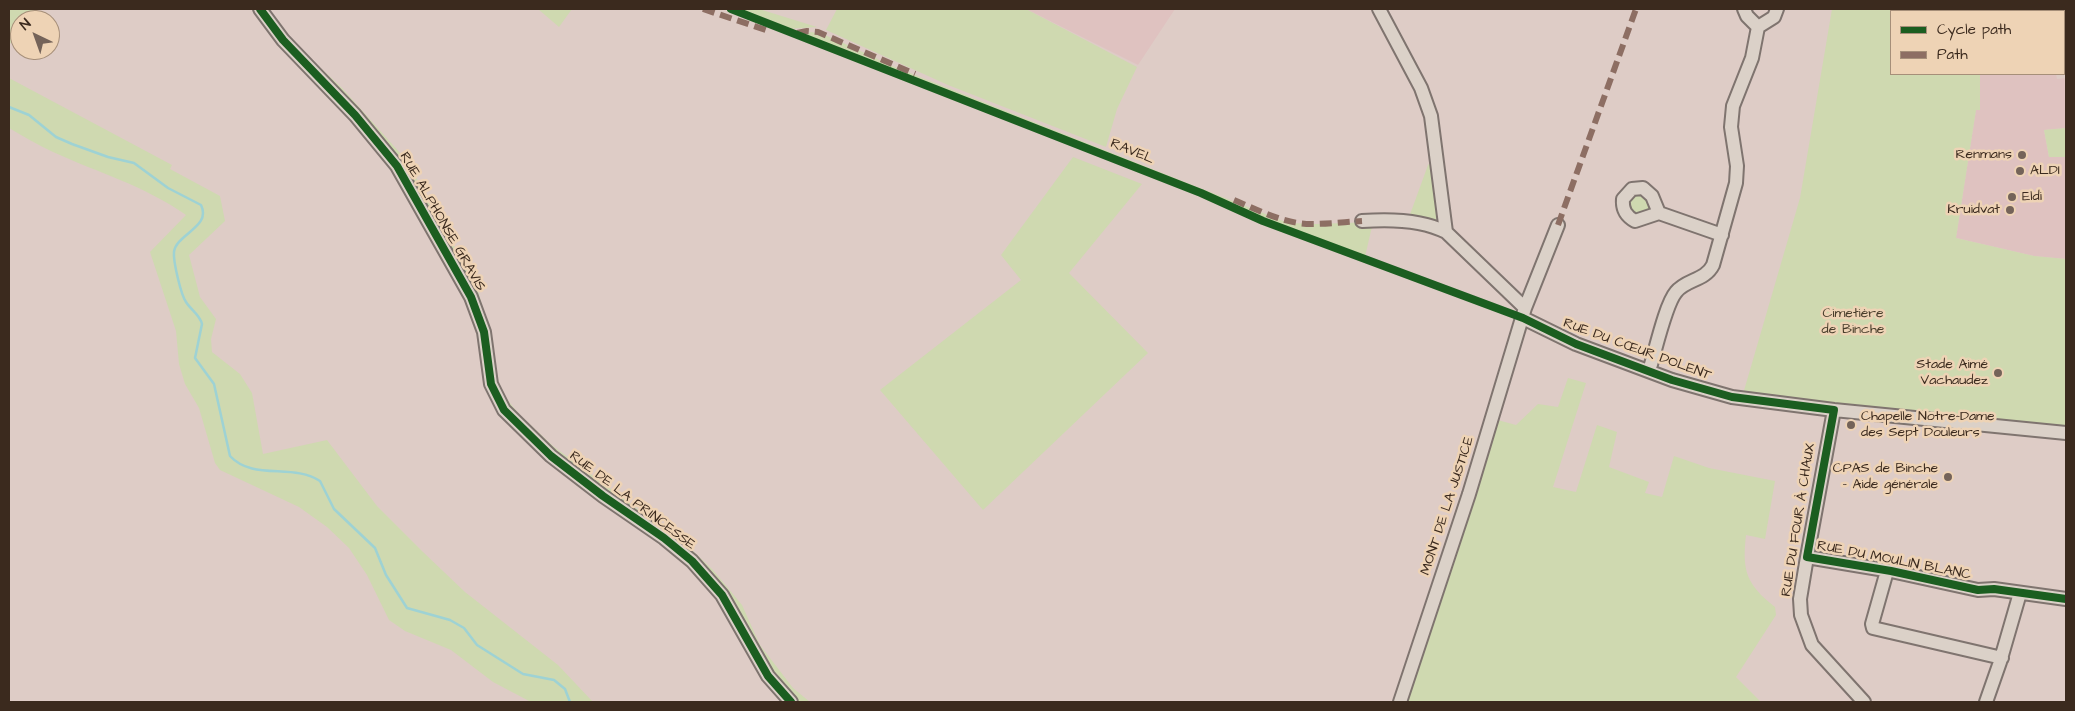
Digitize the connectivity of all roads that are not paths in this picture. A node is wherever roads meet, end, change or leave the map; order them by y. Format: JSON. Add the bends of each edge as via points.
{"nodes":[{"id":1,"x":260,"y":9,"type":"edge"},
{"id":2,"x":1379,"y":9,"type":"edge"},
{"id":3,"x":1744,"y":9,"type":"edge"},
{"id":4,"x":1777,"y":9,"type":"edge"},
{"id":5,"x":1758,"y":27,"type":"junction"},
{"id":6,"x":1659,"y":213,"type":"dead end"},
{"id":7,"x":1362,"y":221,"type":"dead end"},
{"id":8,"x":1558,"y":225,"type":"dead end"},
{"id":9,"x":1446,"y":232,"type":"junction"},
{"id":10,"x":1722,"y":234,"type":"junction"},
{"id":11,"x":1524,"y":313,"type":"junction"},
{"id":12,"x":1649,"y":371,"type":"junction"},
{"id":13,"x":499,"y":403,"type":"joint"},
{"id":14,"x":1834,"y":410,"type":"junction"},
{"id":15,"x":2066,"y":433,"type":"edge"},
{"id":16,"x":1807,"y":557,"type":"junction"},
{"id":17,"x":1887,"y":571,"type":"junction"},
{"id":18,"x":2020,"y":593,"type":"junction"},
{"id":19,"x":2066,"y":599,"type":"edge"},
{"id":20,"x":2002,"y":658,"type":"junction"},
{"id":21,"x":791,"y":702,"type":"edge"},
{"id":22,"x":1400,"y":702,"type":"edge"},
{"id":23,"x":1864,"y":702,"type":"edge"},
{"id":24,"x":1986,"y":702,"type":"edge"}],
"edges":[{"from":1,"to":13,"type":"street","name":"RUE ALPHONSE GRAVIS","via":[[283,40],[349,109],[397,166],[477,310],[485,338],[491,384]]},
{"from":2,"to":9,"type":"street","via":[[1431,116]]},
{"from":3,"to":5,"type":"street"},
{"from":4,"to":5,"type":"street","via":[[1774,17]]},
{"from":5,"to":10,"type":"street","via":[[1752,58],[1733,106],[1731,127],[1736,182]]},
{"from":6,"to":10,"type":"street"},
{"from":7,"to":9,"type":"street","via":[[1406,222],[1433,226]]},
{"from":8,"to":11,"type":"street","name":"MONT DE LA JUSTICE"},
{"from":9,"to":11,"type":"street","name":"RUE DU CŒUR DOLENT"},
{"from":10,"to":12,"type":"street","via":[[1711,269],[1674,295]]},
{"from":11,"to":12,"type":"street","name":"RUE DU CŒUR DOLENT","via":[[1576,344]]},
{"from":11,"to":22,"type":"street","name":"MONT DE LA JUSTICE","via":[[1469,494]]},
{"from":12,"to":14,"type":"street","name":"RUE DU CŒUR DOLENT","via":[[1732,397]]},
{"from":13,"to":21,"type":"street","name":"RUE DE LA PRINCESSE","via":[[515,423],[551,456],[692,561],[722,595],[768,676]]},
{"from":14,"to":15,"type":"street","name":"RUE DU CŒUR DOLENT"},
{"from":14,"to":16,"type":"street","name":"RUE DU FOUR À CHAUX"},
{"from":16,"to":17,"type":"street","name":"RUE DU MOULIN BLANC"},
{"from":16,"to":23,"type":"street","name":"RUE DU FOUR À CHAUX","via":[[1800,599],[1805,633],[1821,657]]},
{"from":17,"to":18,"type":"street","name":"RUE DU MOULIN BLANC","via":[[1978,590]]},
{"from":17,"to":20,"type":"street","via":[[1872,621],[1874,628]]},
{"from":18,"to":19,"type":"street","name":"RUE DU MOULIN BLANC"},
{"from":18,"to":20,"type":"street"},
{"from":20,"to":24,"type":"street"}]}
